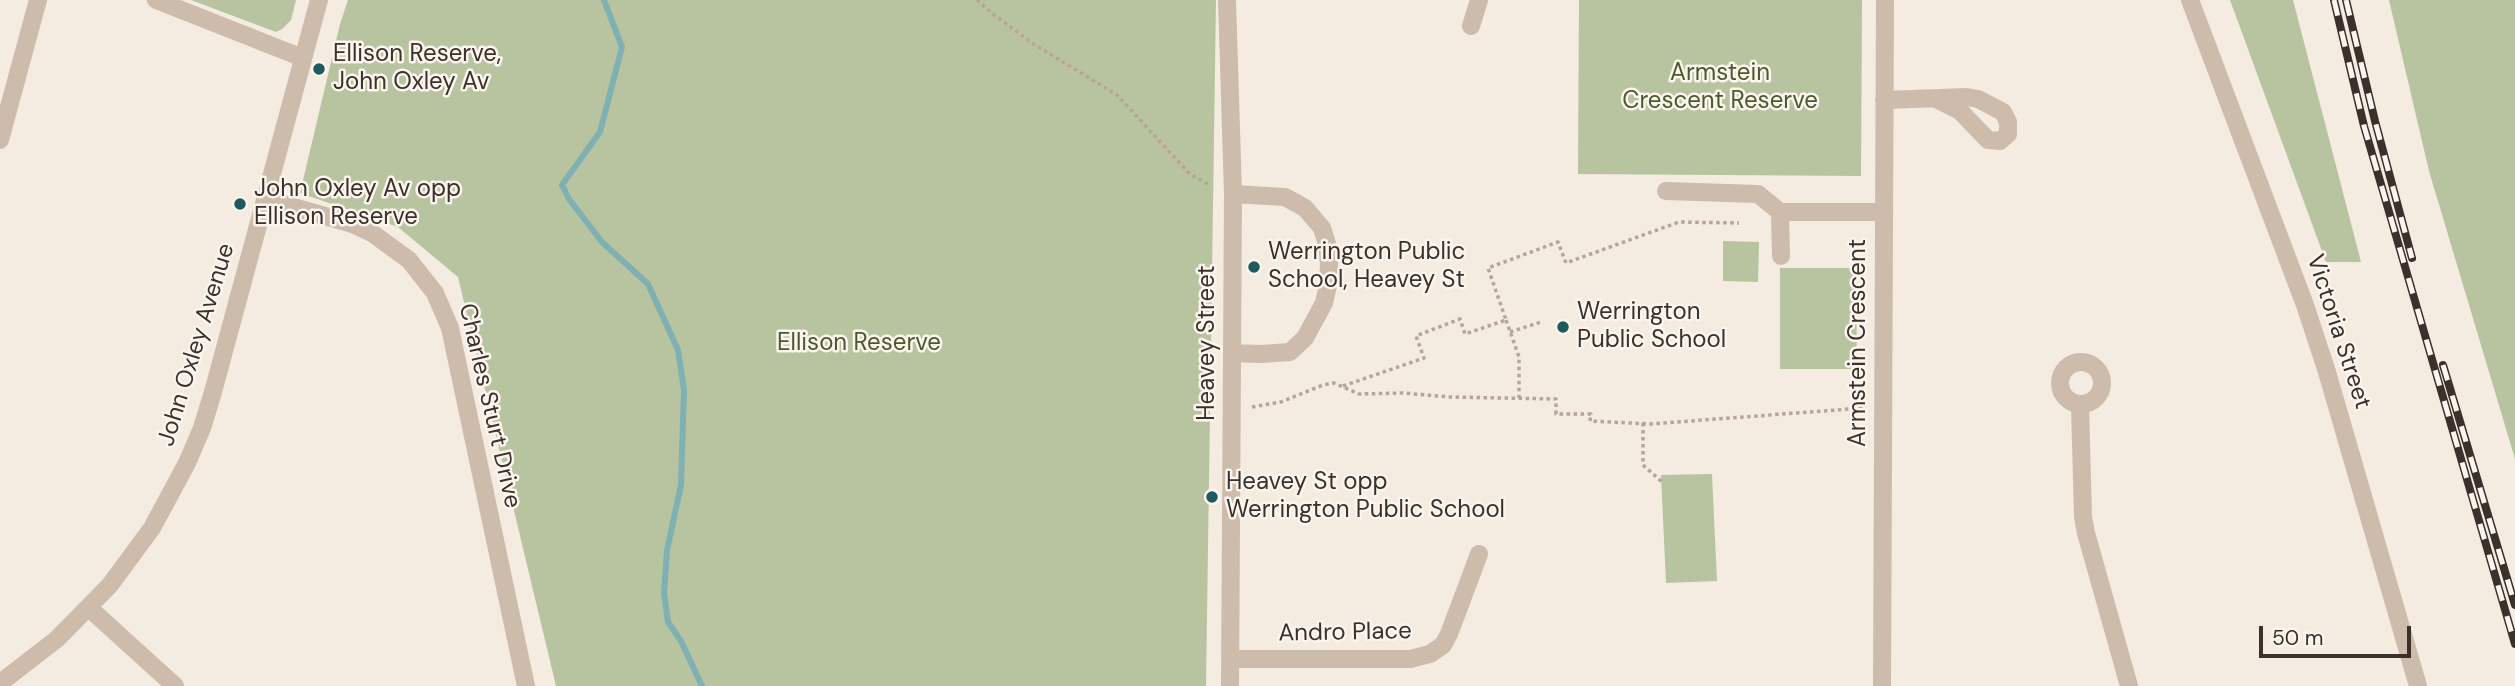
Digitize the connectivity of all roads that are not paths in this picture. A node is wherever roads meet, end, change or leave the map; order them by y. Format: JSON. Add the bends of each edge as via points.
{"nodes":[{"id":1,"x":38,"y":0,"type":"edge"},
{"id":2,"x":156,"y":0,"type":"edge"},
{"id":3,"x":319,"y":0,"type":"edge"},
{"id":4,"x":1227,"y":0,"type":"edge"},
{"id":5,"x":1479,"y":0,"type":"edge"},
{"id":6,"x":1885,"y":0,"type":"edge"},
{"id":7,"x":2190,"y":0,"type":"edge"},
{"id":8,"x":1471,"y":26,"type":"dead end"},
{"id":9,"x":303,"y":58,"type":"junction"},
{"id":10,"x":1936,"y":99,"type":"dead end"},
{"id":11,"x":1884,"y":100,"type":"junction"},
{"id":12,"x":0,"y":140,"type":"edge"},
{"id":13,"x":1666,"y":191,"type":"dead end"},
{"id":14,"x":1233,"y":194,"type":"junction"},
{"id":15,"x":265,"y":199,"type":"junction"},
{"id":16,"x":1780,"y":212,"type":"junction"},
{"id":17,"x":1884,"y":212,"type":"junction"},
{"id":18,"x":1781,"y":256,"type":"dead end"},
{"id":19,"x":1232,"y":353,"type":"junction"},
{"id":20,"x":2080,"y":405,"type":"dead end"},
{"id":21,"x":1479,"y":554,"type":"dead end"},
{"id":22,"x":89,"y":608,"type":"junction"},
{"id":23,"x":1230,"y":659,"type":"junction"},
{"id":24,"x":0,"y":683,"type":"edge"},
{"id":25,"x":174,"y":686,"type":"edge"},
{"id":26,"x":526,"y":686,"type":"edge"},
{"id":27,"x":1230,"y":686,"type":"edge"},
{"id":28,"x":1882,"y":686,"type":"edge"},
{"id":29,"x":2130,"y":686,"type":"edge"},
{"id":30,"x":2418,"y":686,"type":"edge"}],
"edges":[{"from":1,"to":12,"type":"street"},
{"from":2,"to":9,"type":"street"},
{"from":3,"to":9,"type":"street","name":"John Oxley Avenue"},
{"from":4,"to":14,"type":"street","name":"Heavey Street"},
{"from":5,"to":8,"type":"street"},
{"from":6,"to":11,"type":"street","name":"Armstein Crescent"},
{"from":7,"to":30,"type":"street","name":"Victoria Street","via":[[2319,345]]},
{"from":9,"to":15,"type":"street","name":"John Oxley Avenue"},
{"from":10,"to":11,"type":"street"},
{"from":11,"to":17,"type":"street","name":"Armstein Crescent"},
{"from":13,"to":16,"type":"street","via":[[1758,194]]},
{"from":14,"to":19,"type":"street","name":"Heavey Street"},
{"from":14,"to":19,"type":"street","via":[[1285,198],[1305,208],[1322,228],[1329,264],[1324,303],[1305,338],[1290,352]]},
{"from":15,"to":22,"type":"street","name":"John Oxley Avenue","via":[[214,392],[187,463],[145,538]]},
{"from":15,"to":26,"type":"street","name":"Charles Sturt Drive","via":[[372,233],[409,260],[435,293],[450,328]]},
{"from":16,"to":17,"type":"street"},
{"from":16,"to":18,"type":"street"},
{"from":17,"to":28,"type":"street","name":"Armstein Crescent"},
{"from":19,"to":23,"type":"street","name":"Heavey Street"},
{"from":20,"to":29,"type":"street","via":[[2083,517]]},
{"from":21,"to":23,"type":"street","name":"Andro Place","via":[[1449,634],[1430,654],[1410,659]]},
{"from":22,"to":24,"type":"street","name":"John Oxley Avenue"},
{"from":22,"to":25,"type":"street"},
{"from":23,"to":27,"type":"street","name":"Heavey Street"}]}
